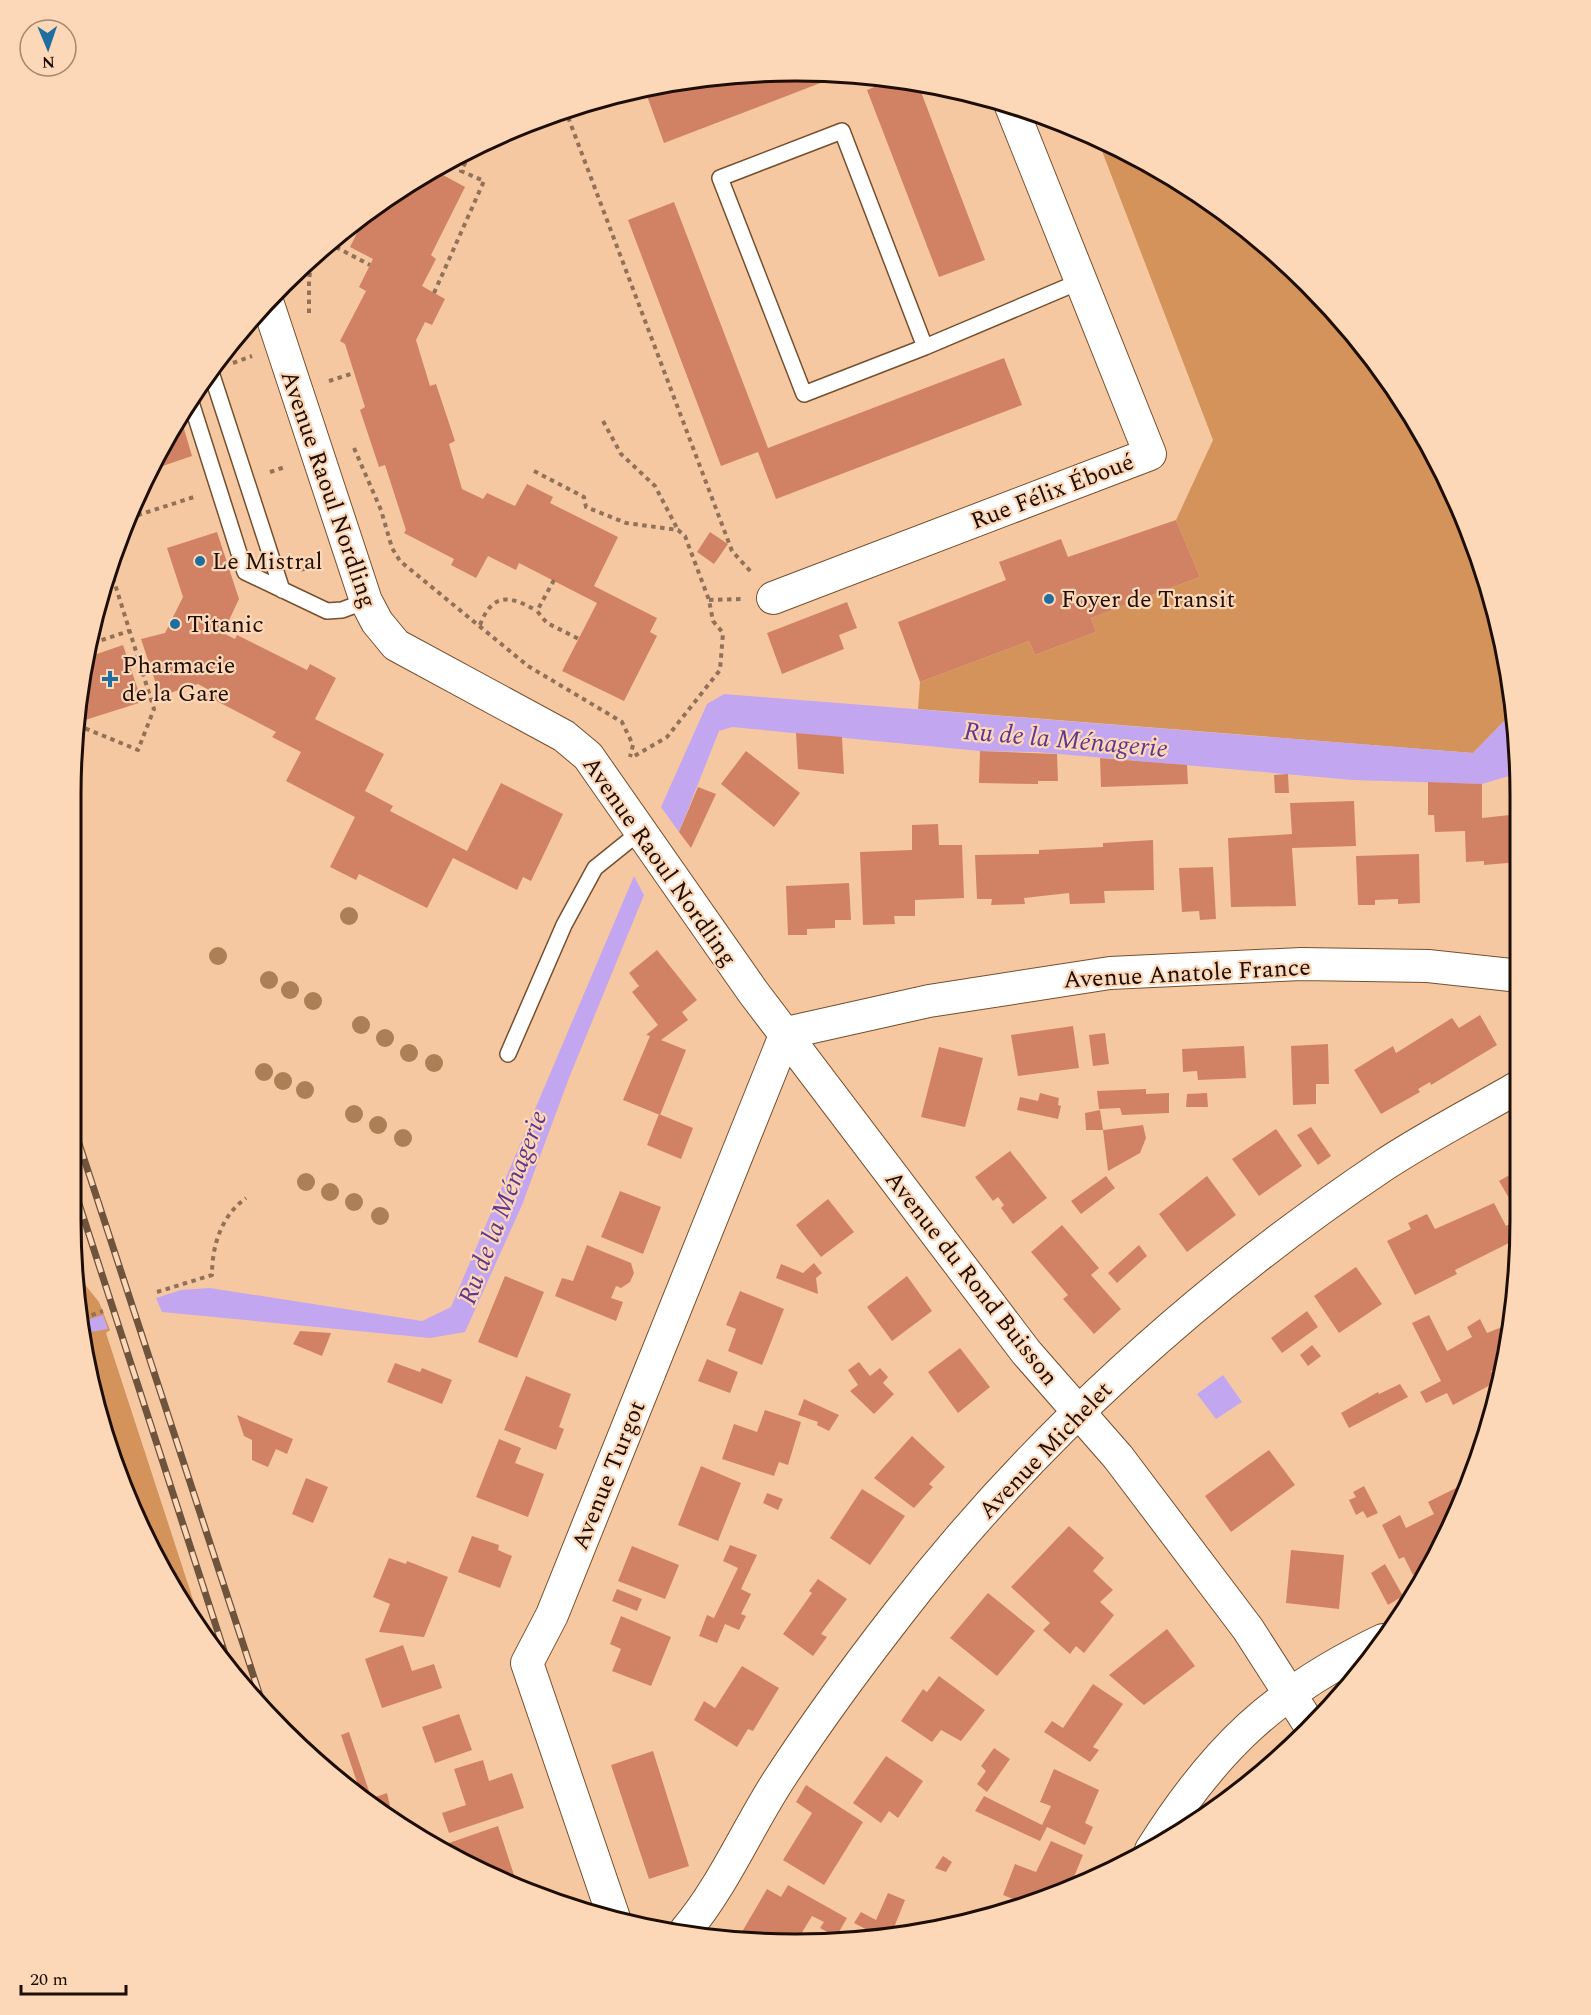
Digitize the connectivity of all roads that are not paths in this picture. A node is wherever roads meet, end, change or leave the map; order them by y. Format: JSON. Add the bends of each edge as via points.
{"nodes":[{"id":1,"x":1015,"y":116,"type":"edge"},
{"id":2,"x":1081,"y":281,"type":"junction"},
{"id":3,"x":271,"y":311,"type":"edge"},
{"id":4,"x":925,"y":347,"type":"junction"},
{"id":5,"x":214,"y":382,"type":"edge"},
{"id":6,"x":194,"y":411,"type":"edge"},
{"id":7,"x":280,"y":584,"type":"junction"},
{"id":8,"x":773,"y":598,"type":"road end"},
{"id":9,"x":366,"y":601,"type":"junction"},
{"id":10,"x":641,"y":831,"type":"junction"},
{"id":11,"x":1510,"y":975,"type":"edge"},
{"id":12,"x":786,"y":1033,"type":"junction"},
{"id":13,"x":508,"y":1054,"type":"dead end"},
{"id":14,"x":1510,"y":1092,"type":"edge"},
{"id":15,"x":1078,"y":1412,"type":"junction"},
{"id":16,"x":1367,"y":1648,"type":"edge"},
{"id":17,"x":1288,"y":1693,"type":"junction"},
{"id":18,"x":1306,"y":1720,"type":"edge"},
{"id":19,"x":1164,"y":1831,"type":"edge"},
{"id":20,"x":611,"y":1910,"type":"edge"},
{"id":21,"x":689,"y":1926,"type":"edge"}],
"edges":[{"from":1,"to":2,"type":"street","name":"Rue Félix Éboué"},
{"from":2,"to":4,"type":"lane"},
{"from":2,"to":8,"type":"street","name":"Rue Félix Éboué","via":[[1150,454]]},
{"from":3,"to":9,"type":"street","name":"Avenue Raoul Nordling"},
{"from":4,"to":4,"type":"lane","via":[[804,394],[720,178],[842,131]]},
{"from":5,"to":7,"type":"lane"},
{"from":6,"to":7,"type":"lane","via":[[245,572]]},
{"from":7,"to":9,"type":"lane","via":[[327,611]]},
{"from":9,"to":10,"type":"street","name":"Avenue Raoul Nordling","via":[[376,622],[396,645],[573,742],[588,756]]},
{"from":10,"to":12,"type":"street","name":"Avenue Raoul Nordling"},
{"from":10,"to":13,"type":"lane","via":[[595,868],[564,925]]},
{"from":11,"to":12,"type":"street","name":"Avenue Anatole France","via":[[1428,966],[1301,964],[1110,973],[928,1001]]},
{"from":12,"to":15,"type":"street","name":"Avenue du Rond Buisson","via":[[1026,1353]]},
{"from":12,"to":20,"type":"street","name":"Avenue Turgot","via":[[552,1614],[527,1663]]},
{"from":14,"to":15,"type":"street","name":"Avenue Michelet","via":[[1387,1164],[1290,1232],[1190,1312]]},
{"from":15,"to":17,"type":"street","name":"Avenue du Rond Buisson","via":[[1118,1456],[1248,1629]]},
{"from":15,"to":21,"type":"street","name":"Avenue Michelet","via":[[972,1525],[898,1613],[778,1782]]},
{"from":16,"to":17,"type":"street","via":[[1334,1663]]},
{"from":17,"to":18,"type":"street","name":"Avenue du Rond Buisson"},
{"from":17,"to":19,"type":"street","via":[[1238,1736],[1203,1775]]}]}
